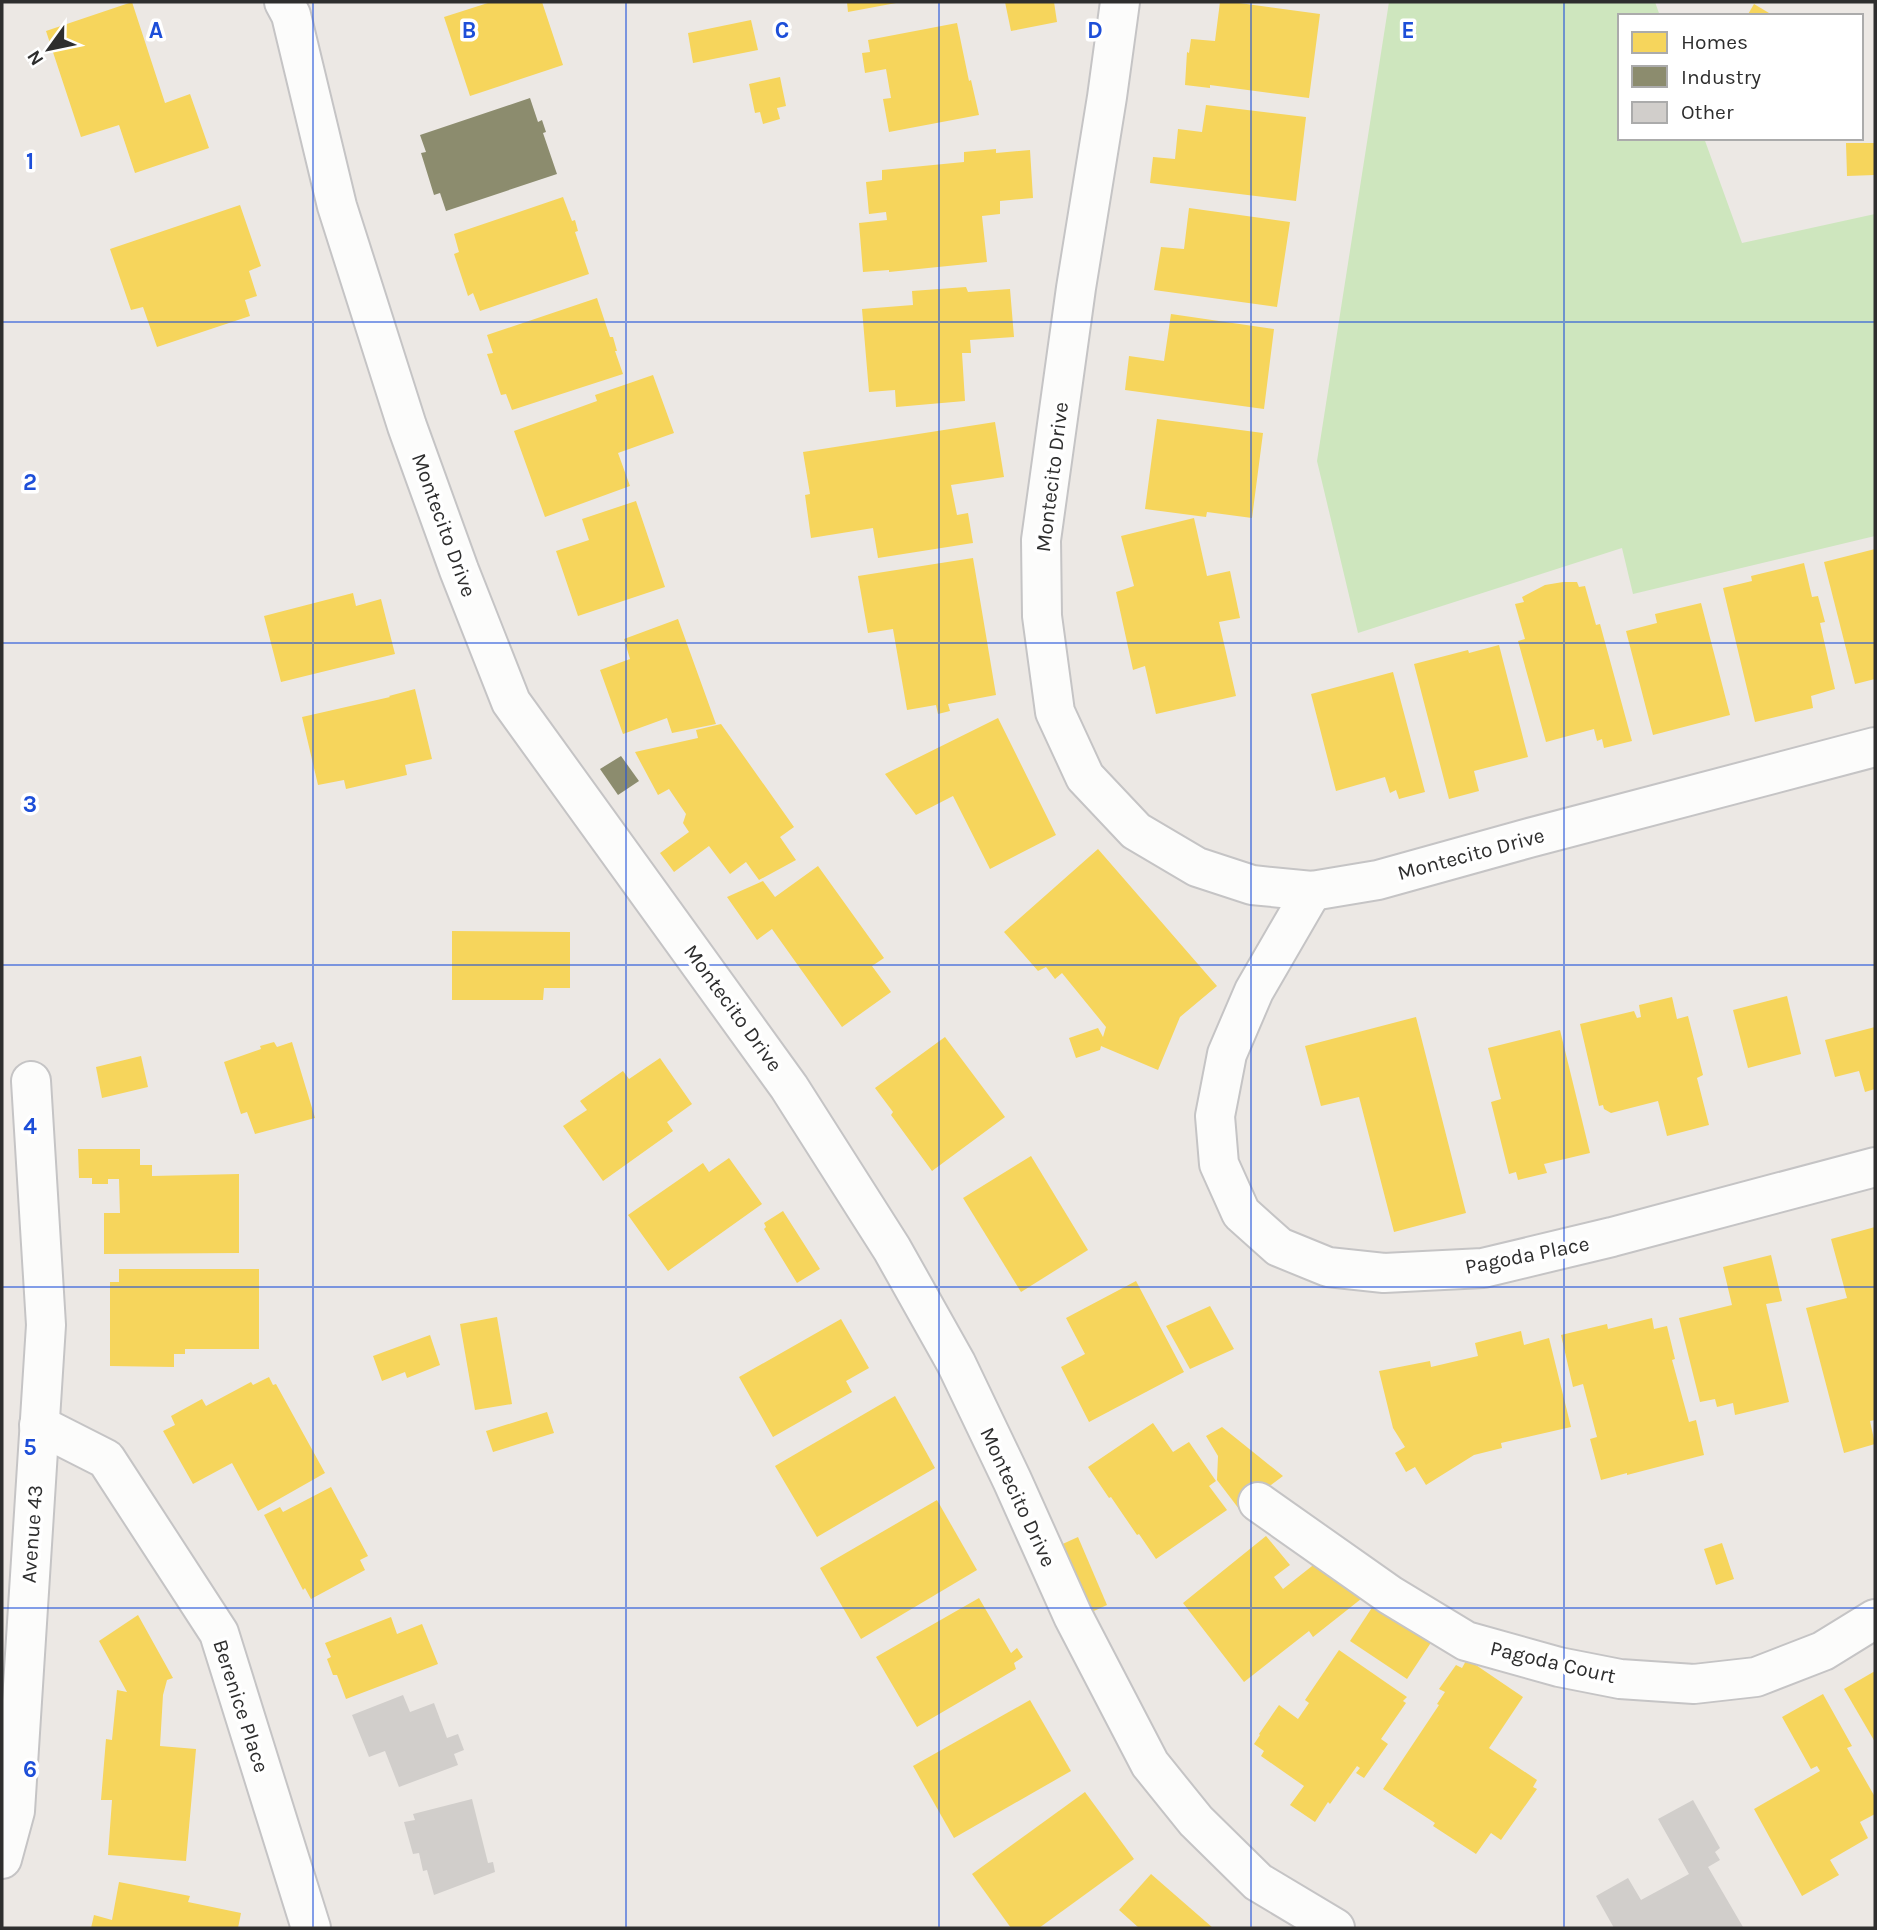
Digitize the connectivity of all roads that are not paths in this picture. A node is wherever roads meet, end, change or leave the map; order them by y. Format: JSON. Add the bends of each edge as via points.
{"nodes":[{"id":1,"x":284,"y":2,"type":"edge"},
{"id":2,"x":1120,"y":2,"type":"edge"},
{"id":3,"x":1875,"y":747,"type":"edge"},
{"id":4,"x":1312,"y":891,"type":"junction"},
{"id":5,"x":31,"y":1081,"type":"dead end"},
{"id":6,"x":1875,"y":1167,"type":"edge"},
{"id":7,"x":39,"y":1425,"type":"junction"},
{"id":8,"x":1258,"y":1502,"type":"dead end"},
{"id":9,"x":1875,"y":1619,"type":"edge"},
{"id":10,"x":2,"y":1860,"type":"edge"},
{"id":11,"x":311,"y":1928,"type":"edge"},
{"id":12,"x":1335,"y":1928,"type":"edge"}],
"edges":[{"from":1,"to":12,"type":"street","name":"Montecito Drive","via":[[291,15],[337,206],[407,426],[511,702],[789,1087],[892,1249],[956,1363],[1073,1616],[1150,1764],[1195,1821],[1258,1882]]},
{"from":2,"to":4,"type":"street","name":"Montecito Drive","via":[[1041,540],[1042,616],[1055,712],[1085,777],[1136,831],[1197,867],[1252,885]]},
{"from":3,"to":4,"type":"street","name":"Montecito Drive","via":[[1378,880]]},
{"from":4,"to":6,"type":"street","name":"Pagoda Place","via":[[1254,991],[1227,1054],[1215,1116],[1219,1164],[1241,1213],[1279,1247],[1328,1267],[1384,1273],[1483,1268]]},
{"from":5,"to":7,"type":"street","name":"Avenue 43","via":[[46,1325]]},
{"from":7,"to":10,"type":"street","name":"Avenue 43","via":[[15,1811]]},
{"from":7,"to":11,"type":"street","name":"Berenice Place","via":[[106,1459],[219,1633]]},
{"from":8,"to":9,"type":"street","name":"Pagoda Court","via":[[1390,1595],[1466,1641],[1583,1672],[1694,1684],[1756,1677],[1822,1651]]}]}
